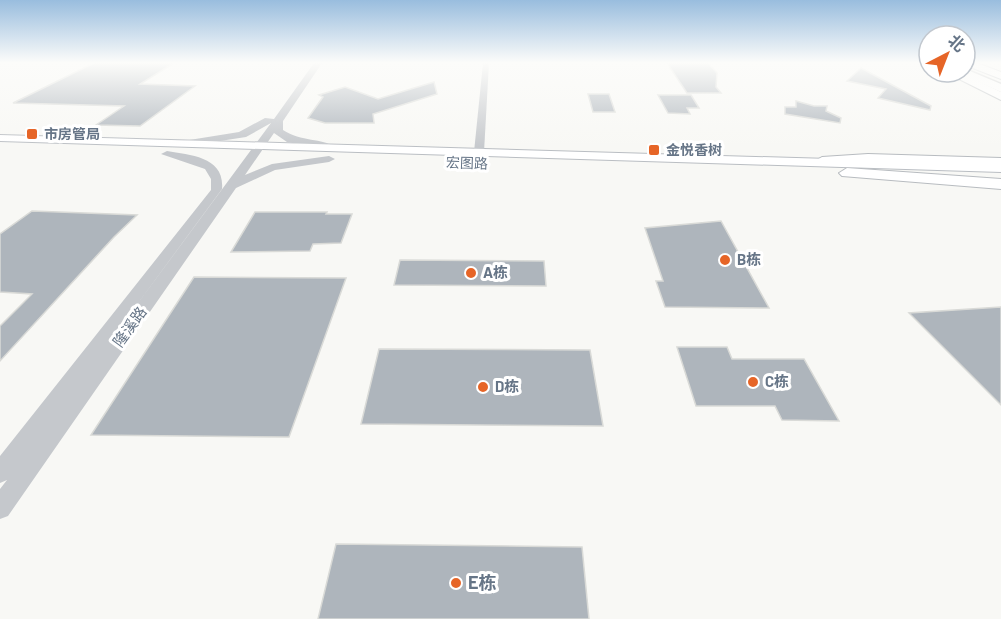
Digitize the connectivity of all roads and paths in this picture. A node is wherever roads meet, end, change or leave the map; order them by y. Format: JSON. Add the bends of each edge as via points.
{"nodes":[{"id":1,"x":292,"y":92,"type":"edge"},
{"id":2,"x":295,"y":92,"type":"edge"},
{"id":3,"x":484,"y":92,"type":"edge"},
{"id":4,"x":273,"y":120,"type":"junction"},
{"id":5,"x":0,"y":138,"type":"edge"},
{"id":6,"x":178,"y":144,"type":"junction"},
{"id":7,"x":339,"y":148,"type":"junction"},
{"id":8,"x":0,"y":149,"type":"edge"},
{"id":9,"x":251,"y":151,"type":"junction"},
{"id":10,"x":479,"y":152,"type":"junction"},
{"id":11,"x":167,"y":154,"type":"junction"},
{"id":12,"x":329,"y":159,"type":"junction"},
{"id":13,"x":822,"y":161,"type":"junction"},
{"id":14,"x":1001,"y":162,"type":"edge"},
{"id":15,"x":1001,"y":168,"type":"edge"},
{"id":16,"x":847,"y":172,"type":"junction"},
{"id":17,"x":1001,"y":175,"type":"edge"},
{"id":18,"x":1001,"y":184,"type":"edge"},
{"id":19,"x":223,"y":189,"type":"junction"},
{"id":20,"x":0,"y":472,"type":"edge"},
{"id":21,"x":0,"y":508,"type":"edge"}],
"edges":[{"from":1,"to":4,"type":"street"},
{"from":2,"to":4,"type":"street"},
{"from":3,"to":10,"type":"street"},
{"from":4,"to":6,"type":"street","via":[[242,135]]},
{"from":4,"to":7,"type":"street","via":[[291,140]]},
{"from":4,"to":9,"type":"street","name":"隆溪路"},
{"from":5,"to":6,"type":"main road","name":"宏图路"},
{"from":6,"to":9,"type":"main road","name":"宏图路"},
{"from":7,"to":9,"type":"main road","name":"宏图路"},
{"from":7,"to":10,"type":"main road","name":"宏图路"},
{"from":8,"to":11,"type":"main road","name":"宏图路"},
{"from":9,"to":11,"type":"main road","name":"宏图路"},
{"from":9,"to":12,"type":"main road","name":"宏图路"},
{"from":9,"to":19,"type":"street","name":"隆溪路"},
{"from":10,"to":13,"type":"main road","name":"宏图路"},
{"from":11,"to":19,"type":"street","via":[[190,158],[211,168],[217,172]]},
{"from":12,"to":16,"type":"main road","name":"宏图路"},
{"from":12,"to":19,"type":"street","via":[[272,167]]},
{"from":13,"to":14,"type":"main road","via":[[868,158]]},
{"from":13,"to":15,"type":"main road","name":"宏图路"},
{"from":16,"to":17,"type":"main road","name":"宏图路"},
{"from":16,"to":18,"type":"main road"},
{"from":19,"to":20,"type":"street","name":"隆溪路"},
{"from":19,"to":21,"type":"street","name":"隆溪路"}]}
